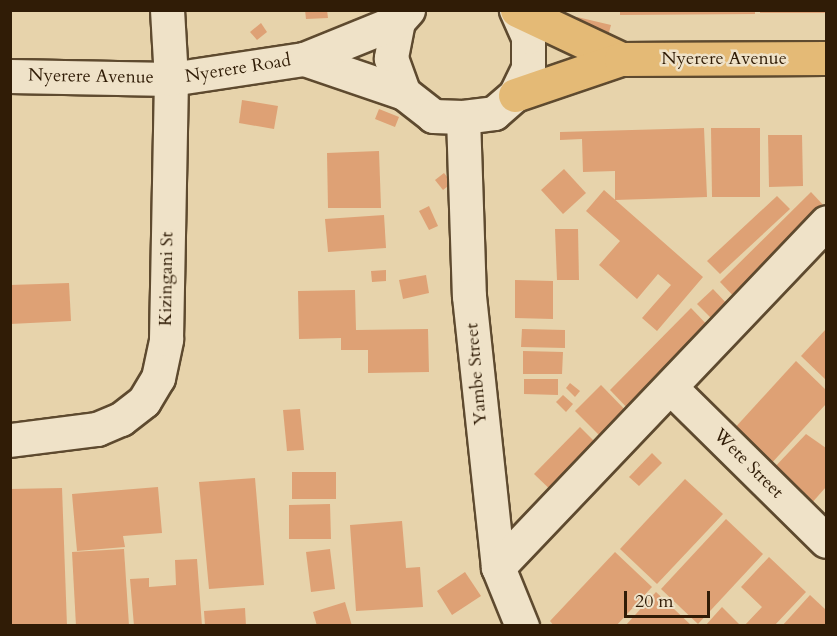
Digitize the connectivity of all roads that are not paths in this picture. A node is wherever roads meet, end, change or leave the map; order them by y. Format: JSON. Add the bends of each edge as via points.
{"nodes":[{"id":1,"x":167,"y":10,"type":"edge"},
{"id":2,"x":517,"y":10,"type":"edge"},
{"id":3,"x":403,"y":16,"type":"edge"},
{"id":4,"x":826,"y":58,"type":"edge"},
{"id":5,"x":304,"y":59,"type":"junction"},
{"id":6,"x":621,"y":59,"type":"junction"},
{"id":7,"x":10,"y":76,"type":"edge"},
{"id":8,"x":171,"y":79,"type":"junction"},
{"id":9,"x":404,"y":93,"type":"junction"},
{"id":10,"x":515,"y":95,"type":"junction"},
{"id":11,"x":463,"y":117,"type":"junction"},
{"id":12,"x":826,"y":222,"type":"edge"},
{"id":13,"x":670,"y":387,"type":"junction"},
{"id":14,"x":10,"y":440,"type":"edge"},
{"id":15,"x":826,"y":541,"type":"edge"},
{"id":16,"x":498,"y":567,"type":"junction"},
{"id":17,"x":522,"y":626,"type":"edge"}],
"edges":[{"from":1,"to":8,"type":"street","name":"Kizingani St"},
{"from":2,"to":6,"type":"main road"},
{"from":2,"to":10,"type":"street","via":[[528,37],[528,68]]},
{"from":3,"to":5,"type":"street","name":"Nyerere Road"},
{"from":3,"to":9,"type":"street","via":[[391,58]]},
{"from":4,"to":6,"type":"main road","name":"Nyerere Avenue"},
{"from":5,"to":8,"type":"street","name":"Nyerere Road"},
{"from":5,"to":9,"type":"street","name":"Nyerere Road"},
{"from":6,"to":10,"type":"main road"},
{"from":7,"to":8,"type":"street","name":"Nyerere Avenue"},
{"from":8,"to":14,"type":"street","name":"Kizingani St","via":[[166,339],[158,378],[144,401],[121,419],[97,429]]},
{"from":9,"to":11,"type":"street","via":[[433,116]]},
{"from":10,"to":11,"type":"street","via":[[494,113]]},
{"from":11,"to":16,"type":"street","name":"Yambe Street","via":[[469,296]]},
{"from":12,"to":13,"type":"street"},
{"from":13,"to":15,"type":"street","name":"Wete Street"},
{"from":13,"to":16,"type":"street"},
{"from":16,"to":17,"type":"street","name":"Yambe Street"}]}
